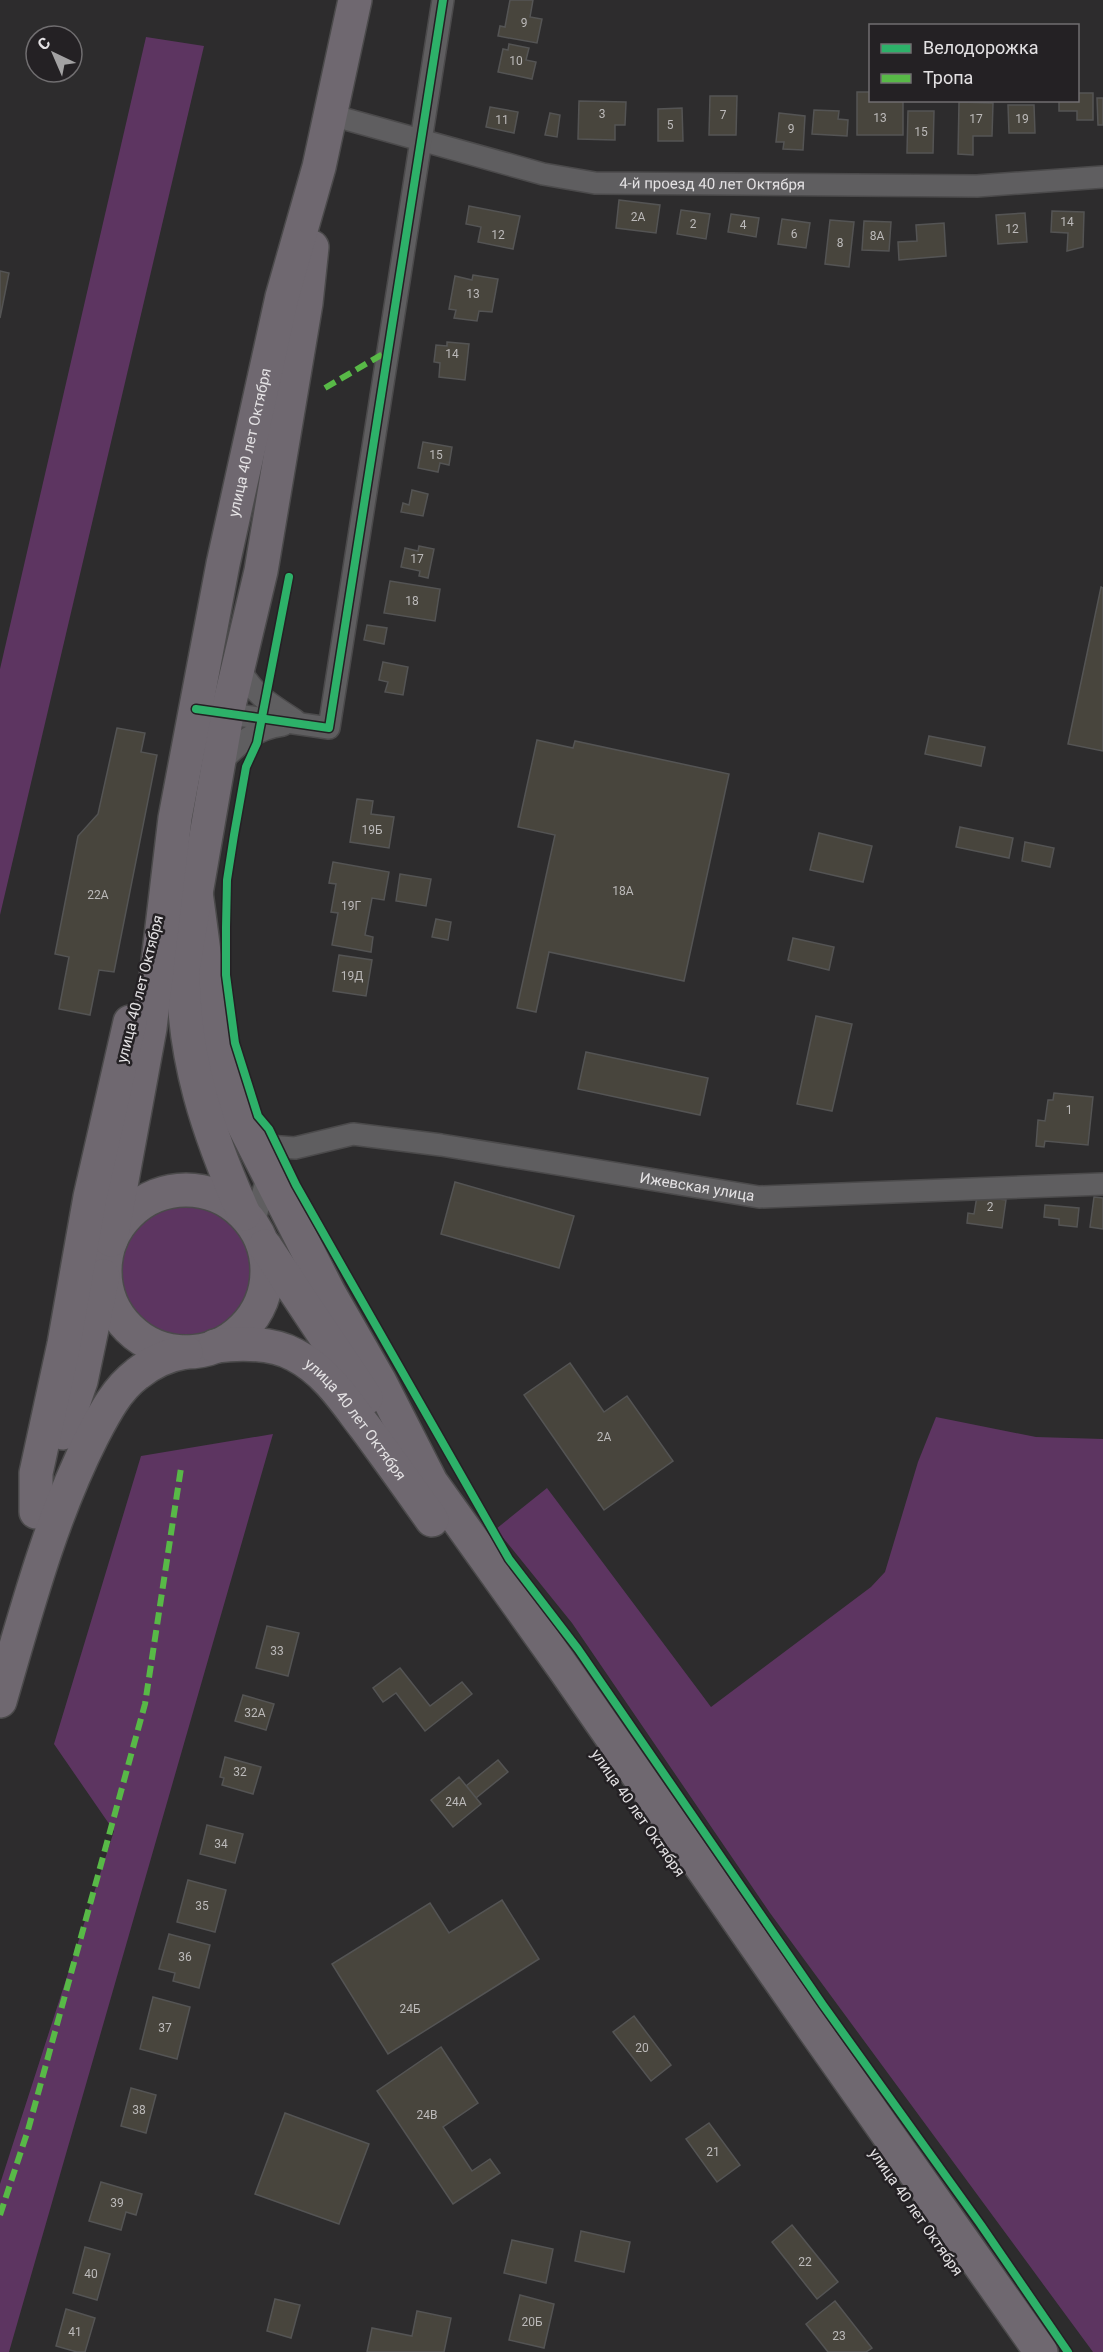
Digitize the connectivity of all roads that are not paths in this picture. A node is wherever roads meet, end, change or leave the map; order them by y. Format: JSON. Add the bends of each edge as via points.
{"nodes":[{"id":1,"x":355,"y":0,"type":"edge"},
{"id":2,"x":443,"y":0,"type":"edge"},
{"id":3,"x":331,"y":115,"type":"junction"},
{"id":4,"x":421,"y":141,"type":"junction"},
{"id":5,"x":319,"y":167,"type":"junction"},
{"id":6,"x":1103,"y":177,"type":"edge"},
{"id":7,"x":238,"y":667,"type":"junction"},
{"id":8,"x":212,"y":712,"type":"junction"},
{"id":9,"x":298,"y":722,"type":"junction"},
{"id":10,"x":218,"y":764,"type":"junction"},
{"id":11,"x":181,"y":891,"type":"junction"},
{"id":12,"x":253,"y":1144,"type":"junction"},
{"id":13,"x":295,"y":1148,"type":"junction"},
{"id":14,"x":268,"y":1176,"type":"junction"},
{"id":15,"x":1103,"y":1184,"type":"edge"},
{"id":16,"x":252,"y":1226,"type":"junction"},
{"id":17,"x":108,"y":1254,"type":"junction"},
{"id":18,"x":200,"y":1349,"type":"junction"},
{"id":19,"x":431,"y":1482,"type":"junction"},
{"id":20,"x":36,"y":1512,"type":"junction"},
{"id":21,"x":0,"y":1625,"type":"edge"},
{"id":22,"x":0,"y":1701,"type":"edge"},
{"id":23,"x":1014,"y":2352,"type":"edge"},
{"id":24,"x":1041,"y":2352,"type":"edge"}],
"edges":[{"from":1,"to":3,"type":"main road","name":"улица 40 лет Октября"},
{"from":2,"to":4,"type":"street"},
{"from":3,"to":4,"type":"street","name":"4-й проезд 40 лет Октября"},
{"from":3,"to":5,"type":"main road","name":"улица 40 лет Октября"},
{"from":4,"to":6,"type":"street","name":"4-й проезд 40 лет Октября","via":[[543,174],[595,183],[976,186]]},
{"from":4,"to":9,"type":"street","via":[[329,728]]},
{"from":5,"to":7,"type":"main road","via":[[304,314],[261,571]]},
{"from":5,"to":8,"type":"main road","name":"улица 40 лет Октября","via":[[282,297],[224,564]]},
{"from":7,"to":8,"type":"main road"},
{"from":7,"to":9,"type":"street","via":[[265,700]]},
{"from":8,"to":9,"type":"street"},
{"from":8,"to":10,"type":"main road","name":"улица 40 лет Октября"},
{"from":8,"to":11,"type":"main road","name":"улица 40 лет Октября","via":[[175,818]]},
{"from":9,"to":10,"type":"street","via":[[260,730]]},
{"from":10,"to":11,"type":"main road","name":"улица 40 лет Октября"},
{"from":11,"to":12,"type":"main road","name":"улица 40 лет Октября","via":[[223,1066]]},
{"from":11,"to":16,"type":"main road","name":"улица 40 лет Октября","via":[[183,1005],[203,1112],[219,1159]]},
{"from":11,"to":17,"type":"main road","name":"улица 40 лет Октября","via":[[150,1028]]},
{"from":11,"to":20,"type":"main road","name":"улица 40 лет Октября","via":[[144,960],[90,1197],[36,1473]]},
{"from":12,"to":13,"type":"street","name":"Ижевская улица"},
{"from":12,"to":14,"type":"main road","name":"улица 40 лет Октября"},
{"from":13,"to":14,"type":"street"},
{"from":13,"to":15,"type":"street","name":"Ижевская улица","via":[[353,1134],[759,1197]]},
{"from":14,"to":16,"type":"street"},
{"from":14,"to":19,"type":"main road","name":"улица 40 лет Октября"},
{"from":16,"to":17,"type":"main road","name":"улица 40 лет Октября","via":[[233,1205],[207,1192],[178,1190],[137,1206],[122,1221]]},
{"from":16,"to":18,"type":"main road","name":"улица 40 лет Октября","via":[[266,1266],[263,1295],[239,1331]]},
{"from":16,"to":19,"type":"main road","via":[[364,1396]]},
{"from":17,"to":18,"type":"main road","name":"улица 40 лет Октября","via":[[109,1296],[123,1322],[145,1341],[165,1348]]},
{"from":17,"to":20,"type":"main road","name":"улица 40 лет Октября","via":[[81,1381]]},
{"from":18,"to":22,"type":"main road","name":"улица 40 лет Октября","via":[[168,1355],[136,1375],[104,1415],[65,1496]]},
{"from":18,"to":23,"type":"main road","name":"улица 40 лет Октября","via":[[251,1344],[293,1354],[311,1364],[332,1384],[554,1692]]},
{"from":19,"to":24,"type":"main road","name":"улица 40 лет Октября"},
{"from":20,"to":21,"type":"main road","name":"улица 40 лет Октября"}]}
